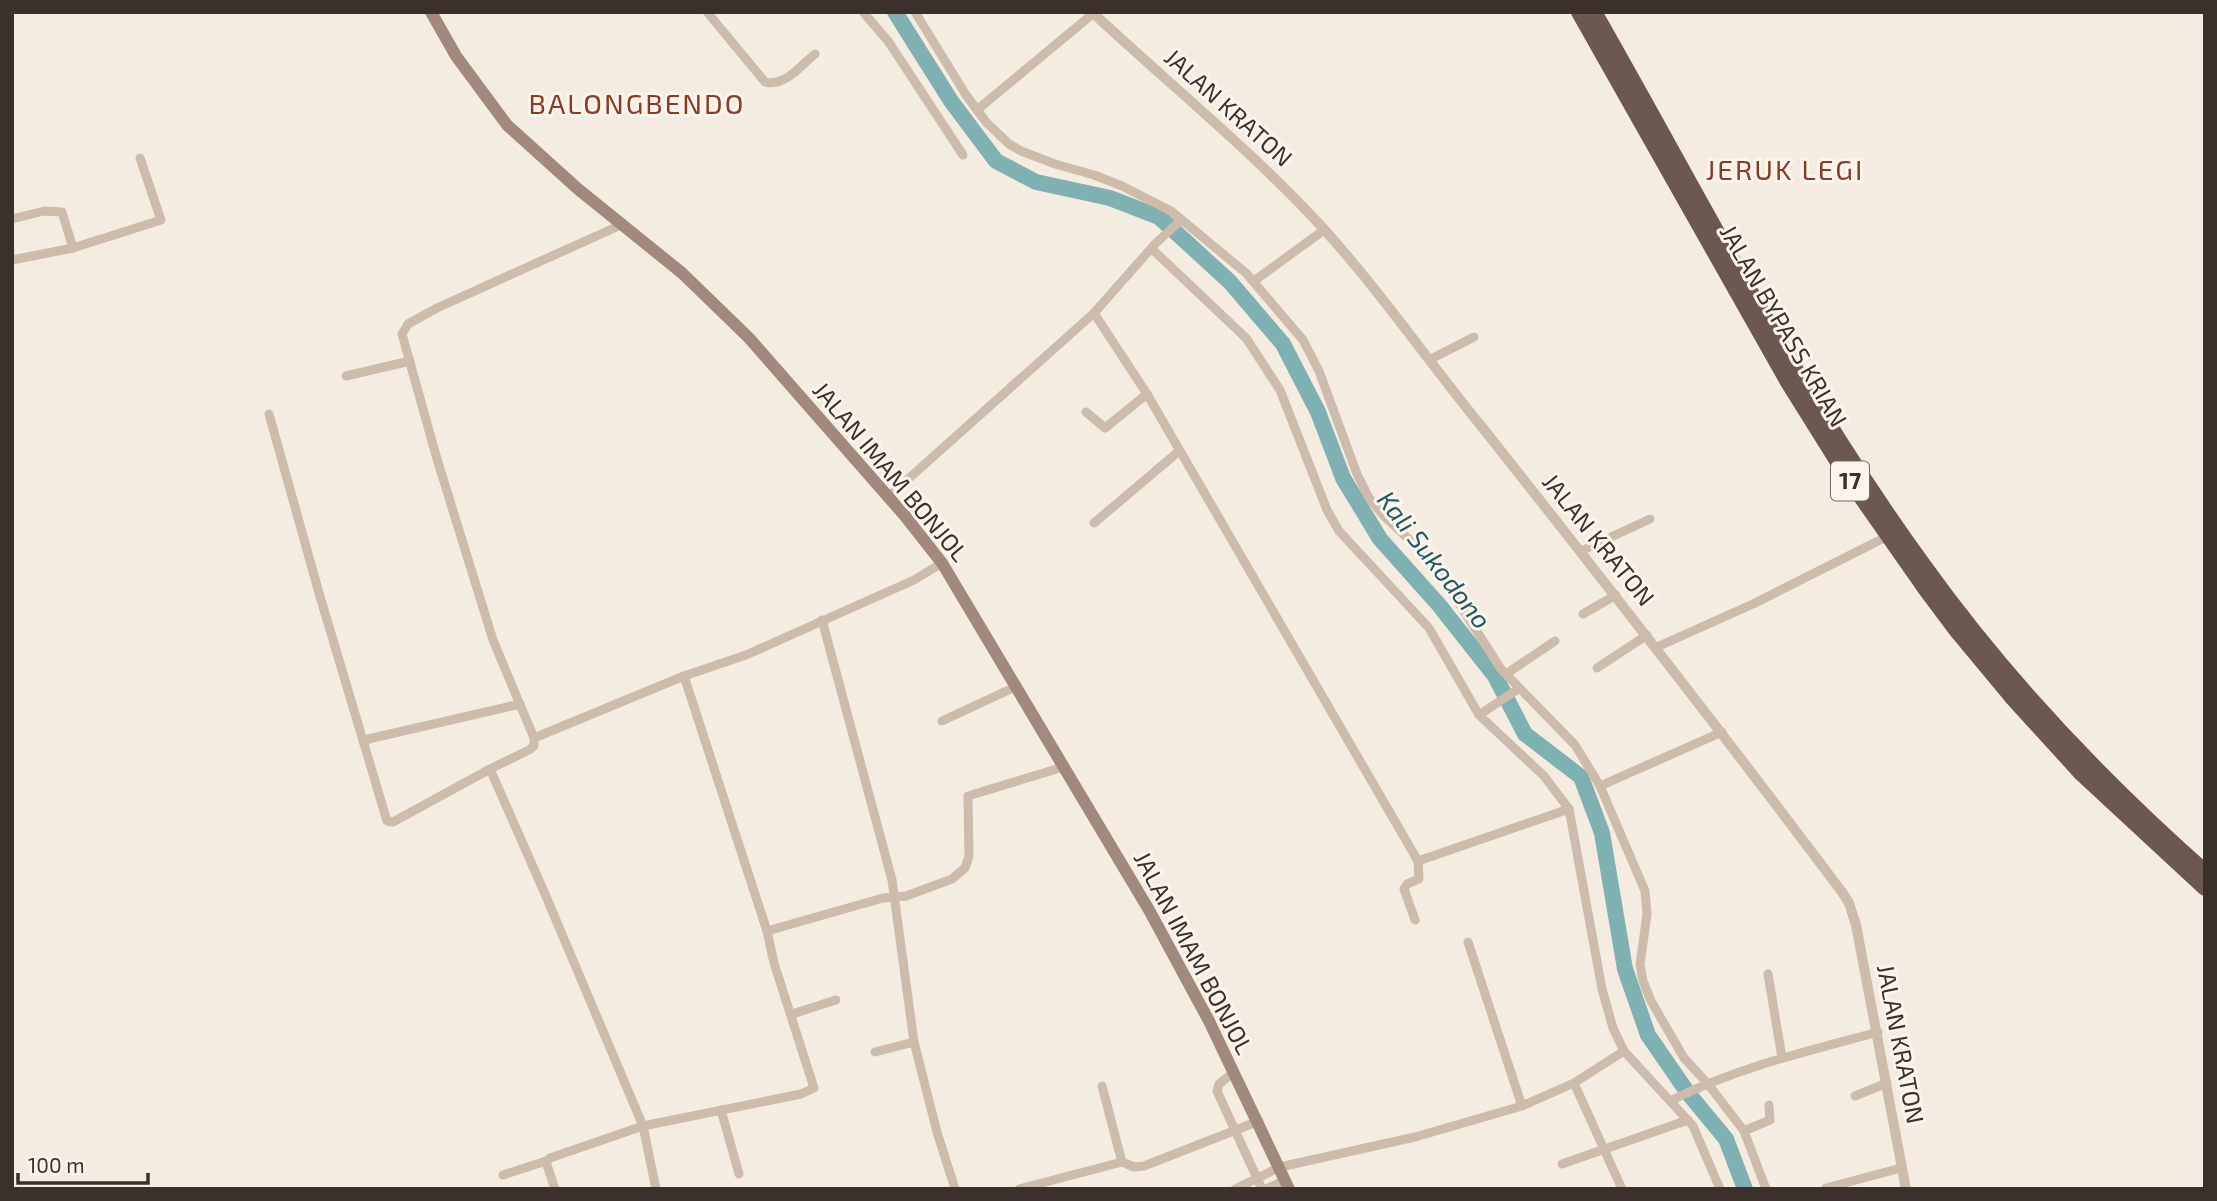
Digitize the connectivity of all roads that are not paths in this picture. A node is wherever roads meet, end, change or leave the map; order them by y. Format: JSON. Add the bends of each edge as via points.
{"nodes":[{"id":1,"x":431,"y":12,"type":"edge"},
{"id":2,"x":707,"y":12,"type":"edge"},
{"id":3,"x":863,"y":12,"type":"edge"},
{"id":4,"x":915,"y":12,"type":"edge"},
{"id":5,"x":1578,"y":12,"type":"edge"},
{"id":6,"x":1594,"y":12,"type":"edge"},
{"id":7,"x":1093,"y":13,"type":"edge"},
{"id":8,"x":815,"y":54,"type":"dead end"},
{"id":9,"x":977,"y":110,"type":"junction"},
{"id":10,"x":963,"y":155,"type":"dead end"},
{"id":11,"x":140,"y":158,"type":"dead end"},
{"id":12,"x":12,"y":219,"type":"edge"},
{"id":13,"x":1178,"y":223,"type":"junction"},
{"id":14,"x":622,"y":224,"type":"junction"},
{"id":15,"x":1324,"y":230,"type":"junction"},
{"id":16,"x":1153,"y":247,"type":"junction"},
{"id":17,"x":73,"y":248,"type":"junction"},
{"id":18,"x":12,"y":260,"type":"edge"},
{"id":19,"x":1254,"y":281,"type":"junction"},
{"id":20,"x":1094,"y":313,"type":"junction"},
{"id":21,"x":1474,"y":337,"type":"dead end"},
{"id":22,"x":1431,"y":359,"type":"junction"},
{"id":23,"x":410,"y":361,"type":"junction"},
{"id":24,"x":346,"y":376,"type":"dead end"},
{"id":25,"x":1147,"y":394,"type":"junction"},
{"id":26,"x":1086,"y":412,"type":"dead end"},
{"id":27,"x":269,"y":414,"type":"dead end"},
{"id":28,"x":1178,"y":452,"type":"junction"},
{"id":29,"x":888,"y":497,"type":"junction"},
{"id":30,"x":1650,"y":519,"type":"dead end"},
{"id":31,"x":1094,"y":523,"type":"dead end"},
{"id":32,"x":1888,"y":536,"type":"junction"},
{"id":33,"x":1581,"y":551,"type":"junction"},
{"id":34,"x":942,"y":564,"type":"junction"},
{"id":35,"x":1616,"y":595,"type":"junction"},
{"id":36,"x":1583,"y":614,"type":"dead end"},
{"id":37,"x":822,"y":621,"type":"junction"},
{"id":38,"x":1647,"y":635,"type":"junction"},
{"id":39,"x":1555,"y":641,"type":"dead end"},
{"id":40,"x":1657,"y":647,"type":"junction"},
{"id":41,"x":1597,"y":668,"type":"dead end"},
{"id":42,"x":1506,"y":674,"type":"junction"},
{"id":43,"x":684,"y":676,"type":"junction"},
{"id":44,"x":1015,"y":687,"type":"junction"},
{"id":45,"x":1515,"y":691,"type":"junction"},
{"id":46,"x":520,"y":704,"type":"junction"},
{"id":47,"x":1483,"y":713,"type":"junction"},
{"id":48,"x":942,"y":720,"type":"dead end"},
{"id":49,"x":1722,"y":732,"type":"junction"},
{"id":50,"x":534,"y":738,"type":"junction"},
{"id":51,"x":365,"y":740,"type":"junction"},
{"id":52,"x":1063,"y":767,"type":"junction"},
{"id":53,"x":489,"y":769,"type":"junction"},
{"id":54,"x":1600,"y":786,"type":"junction"},
{"id":55,"x":1569,"y":809,"type":"junction"},
{"id":56,"x":1418,"y":861,"type":"junction"},
{"id":57,"x":2205,"y":872,"type":"edge"},
{"id":58,"x":2205,"y":888,"type":"edge"},
{"id":59,"x":896,"y":896,"type":"junction"},
{"id":60,"x":1415,"y":920,"type":"dead end"},
{"id":61,"x":767,"y":931,"type":"junction"},
{"id":62,"x":1468,"y":942,"type":"dead end"},
{"id":63,"x":1768,"y":974,"type":"dead end"},
{"id":64,"x":836,"y":1000,"type":"dead end"},
{"id":65,"x":792,"y":1014,"type":"junction"},
{"id":66,"x":1878,"y":1032,"type":"junction"},
{"id":67,"x":914,"y":1042,"type":"junction"},
{"id":68,"x":1624,"y":1051,"type":"junction"},
{"id":69,"x":875,"y":1052,"type":"dead end"},
{"id":70,"x":1782,"y":1058,"type":"junction"},
{"id":71,"x":1234,"y":1072,"type":"junction"},
{"id":72,"x":1574,"y":1083,"type":"junction"},
{"id":73,"x":1888,"y":1083,"type":"junction"},
{"id":74,"x":1704,"y":1085,"type":"junction"},
{"id":75,"x":1102,"y":1086,"type":"dead end"},
{"id":76,"x":1854,"y":1096,"type":"dead end"},
{"id":77,"x":1674,"y":1100,"type":"junction"},
{"id":78,"x":1769,"y":1105,"type":"dead end"},
{"id":79,"x":1522,"y":1106,"type":"junction"},
{"id":80,"x":721,"y":1110,"type":"junction"},
{"id":81,"x":1688,"y":1120,"type":"junction"},
{"id":82,"x":1259,"y":1121,"type":"junction"},
{"id":83,"x":643,"y":1126,"type":"junction"},
{"id":84,"x":1235,"y":1130,"type":"junction"},
{"id":85,"x":1744,"y":1131,"type":"junction"},
{"id":86,"x":1605,"y":1149,"type":"junction"},
{"id":87,"x":546,"y":1161,"type":"junction"},
{"id":88,"x":1122,"y":1162,"type":"junction"},
{"id":89,"x":1562,"y":1164,"type":"dead end"},
{"id":90,"x":1280,"y":1167,"type":"junction"},
{"id":91,"x":1901,"y":1168,"type":"junction"},
{"id":92,"x":739,"y":1174,"type":"dead end"},
{"id":93,"x":503,"y":1175,"type":"dead end"},
{"id":94,"x":1256,"y":1176,"type":"junction"},
{"id":95,"x":1287,"y":1184,"type":"edge"},
{"id":96,"x":1826,"y":1188,"type":"edge"},
{"id":97,"x":555,"y":1189,"type":"edge"},
{"id":98,"x":656,"y":1189,"type":"edge"},
{"id":99,"x":956,"y":1189,"type":"edge"},
{"id":100,"x":1021,"y":1189,"type":"edge"},
{"id":101,"x":1235,"y":1189,"type":"edge"},
{"id":102,"x":1264,"y":1189,"type":"edge"},
{"id":103,"x":1622,"y":1189,"type":"edge"},
{"id":104,"x":1720,"y":1189,"type":"edge"},
{"id":105,"x":1766,"y":1189,"type":"edge"},
{"id":106,"x":1906,"y":1189,"type":"edge"}],
"edges":[{"from":1,"to":14,"type":"main road","name":"JALAN IMAM BONJOL","via":[[456,56],[507,125]]},
{"from":2,"to":8,"type":"street","via":[[765,82],[783,81]]},
{"from":3,"to":10,"type":"street","via":[[888,41]]},
{"from":4,"to":9,"type":"street"},
{"from":5,"to":32,"type":"highway","name":"JALAN BYPASS KRIAN","number":"17","via":[[1788,382]]},
{"from":6,"to":57,"type":"highway","name":"JALAN BYPASS KRIAN","number":"17","via":[[1793,365],[1909,545],[2048,720]]},
{"from":7,"to":9,"type":"street"},
{"from":7,"to":15,"type":"street","name":"JALAN KRATON","via":[[1242,146]]},
{"from":9,"to":13,"type":"street","via":[[1016,149],[1147,197]]},
{"from":11,"to":17,"type":"street","via":[[161,220]]},
{"from":12,"to":17,"type":"street","via":[[62,212]]},
{"from":13,"to":16,"type":"street"},
{"from":13,"to":19,"type":"street"},
{"from":14,"to":23,"type":"street","via":[[408,324],[402,334]]},
{"from":14,"to":29,"type":"main road","name":"JALAN IMAM BONJOL","via":[[708,296],[749,338]]},
{"from":15,"to":19,"type":"street"},
{"from":15,"to":22,"type":"street","name":"JALAN KRATON"},
{"from":16,"to":20,"type":"street"},
{"from":16,"to":47,"type":"street","via":[[1239,330],[1265,365],[1290,412],[1335,525],[1434,635]]},
{"from":17,"to":18,"type":"street"},
{"from":19,"to":42,"type":"street","via":[[1308,348],[1369,498],[1431,560]]},
{"from":20,"to":25,"type":"street"},
{"from":20,"to":29,"type":"street"},
{"from":21,"to":22,"type":"street"},
{"from":22,"to":33,"type":"street","name":"JALAN KRATON"},
{"from":23,"to":24,"type":"street"},
{"from":23,"to":46,"type":"street","via":[[493,640]]},
{"from":25,"to":26,"type":"street","via":[[1105,428]]},
{"from":25,"to":28,"type":"street"},
{"from":27,"to":51,"type":"street"},
{"from":28,"to":31,"type":"street"},
{"from":28,"to":56,"type":"street"},
{"from":29,"to":34,"type":"main road","name":"JALAN IMAM BONJOL"},
{"from":30,"to":33,"type":"street"},
{"from":32,"to":40,"type":"street"},
{"from":32,"to":58,"type":"highway","name":"JALAN BYPASS KRIAN","number":"17","via":[[1957,631],[2062,752]]},
{"from":33,"to":35,"type":"street","name":"JALAN KRATON"},
{"from":34,"to":37,"type":"street"},
{"from":34,"to":44,"type":"main road","name":"JALAN IMAM BONJOL"},
{"from":35,"to":36,"type":"street"},
{"from":35,"to":38,"type":"street","name":"JALAN KRATON"},
{"from":37,"to":43,"type":"street"},
{"from":37,"to":59,"type":"street"},
{"from":38,"to":40,"type":"street","name":"JALAN KRATON"},
{"from":38,"to":41,"type":"street"},
{"from":39,"to":42,"type":"street"},
{"from":40,"to":49,"type":"street","name":"JALAN KRATON"},
{"from":42,"to":45,"type":"street"},
{"from":43,"to":50,"type":"street"},
{"from":43,"to":61,"type":"street"},
{"from":44,"to":48,"type":"street"},
{"from":44,"to":52,"type":"main road","name":"JALAN IMAM BONJOL"},
{"from":45,"to":47,"type":"street"},
{"from":45,"to":54,"type":"street","via":[[1574,745]]},
{"from":46,"to":50,"type":"street"},
{"from":46,"to":51,"type":"street"},
{"from":47,"to":55,"type":"street"},
{"from":49,"to":54,"type":"street"},
{"from":49,"to":66,"type":"street","name":"JALAN KRATON","via":[[1849,903]]},
{"from":50,"to":53,"type":"street","via":[[529,750]]},
{"from":51,"to":53,"type":"street","via":[[390,822]]},
{"from":52,"to":59,"type":"street","via":[[970,794],[966,801],[970,852],[965,868],[928,889]]},
{"from":52,"to":71,"type":"main road","name":"JALAN IMAM BONJOL","via":[[1149,910]]},
{"from":53,"to":83,"type":"street"},
{"from":54,"to":74,"type":"street","via":[[1646,891],[1640,957],[1643,981],[1684,1058]]},
{"from":55,"to":56,"type":"street"},
{"from":55,"to":68,"type":"street","via":[[1602,989]]},
{"from":56,"to":60,"type":"street","via":[[1419,879],[1405,889]]},
{"from":59,"to":61,"type":"street"},
{"from":59,"to":67,"type":"street"},
{"from":61,"to":65,"type":"street"},
{"from":62,"to":79,"type":"street"},
{"from":63,"to":70,"type":"street"},
{"from":64,"to":65,"type":"street"},
{"from":65,"to":80,"type":"street","via":[[813,1080],[812,1090]]},
{"from":66,"to":70,"type":"street"},
{"from":66,"to":73,"type":"street","name":"JALAN KRATON"},
{"from":67,"to":69,"type":"street"},
{"from":67,"to":99,"type":"street"},
{"from":68,"to":72,"type":"street"},
{"from":68,"to":77,"type":"street"},
{"from":70,"to":74,"type":"street"},
{"from":71,"to":82,"type":"main road","name":"JALAN IMAM BONJOL"},
{"from":71,"to":84,"type":"street","via":[[1217,1091]]},
{"from":72,"to":79,"type":"street"},
{"from":72,"to":86,"type":"street"},
{"from":73,"to":76,"type":"street"},
{"from":73,"to":91,"type":"street","name":"JALAN KRATON"},
{"from":74,"to":77,"type":"street"},
{"from":74,"to":85,"type":"street"},
{"from":75,"to":88,"type":"street"},
{"from":77,"to":81,"type":"street"},
{"from":78,"to":85,"type":"street","via":[[1770,1120]]},
{"from":79,"to":90,"type":"street","via":[[1415,1137]]},
{"from":80,"to":83,"type":"street"},
{"from":80,"to":92,"type":"street"},
{"from":81,"to":86,"type":"street"},
{"from":81,"to":104,"type":"street"},
{"from":82,"to":84,"type":"street"},
{"from":82,"to":90,"type":"main road","name":"JALAN IMAM BONJOL"},
{"from":83,"to":87,"type":"street"},
{"from":83,"to":98,"type":"street"},
{"from":84,"to":88,"type":"street","via":[[1144,1167]]},
{"from":84,"to":94,"type":"street"},
{"from":85,"to":105,"type":"street"},
{"from":86,"to":89,"type":"street"},
{"from":86,"to":103,"type":"street"},
{"from":87,"to":93,"type":"street"},
{"from":87,"to":97,"type":"street"},
{"from":88,"to":100,"type":"street"},
{"from":90,"to":94,"type":"street"},
{"from":90,"to":95,"type":"main road","name":"JALAN IMAM BONJOL"},
{"from":91,"to":96,"type":"street"},
{"from":91,"to":106,"type":"street","name":"JALAN KRATON"},
{"from":94,"to":101,"type":"street"},
{"from":94,"to":102,"type":"street"},
{"from":95,"to":102,"type":"street"}]}
